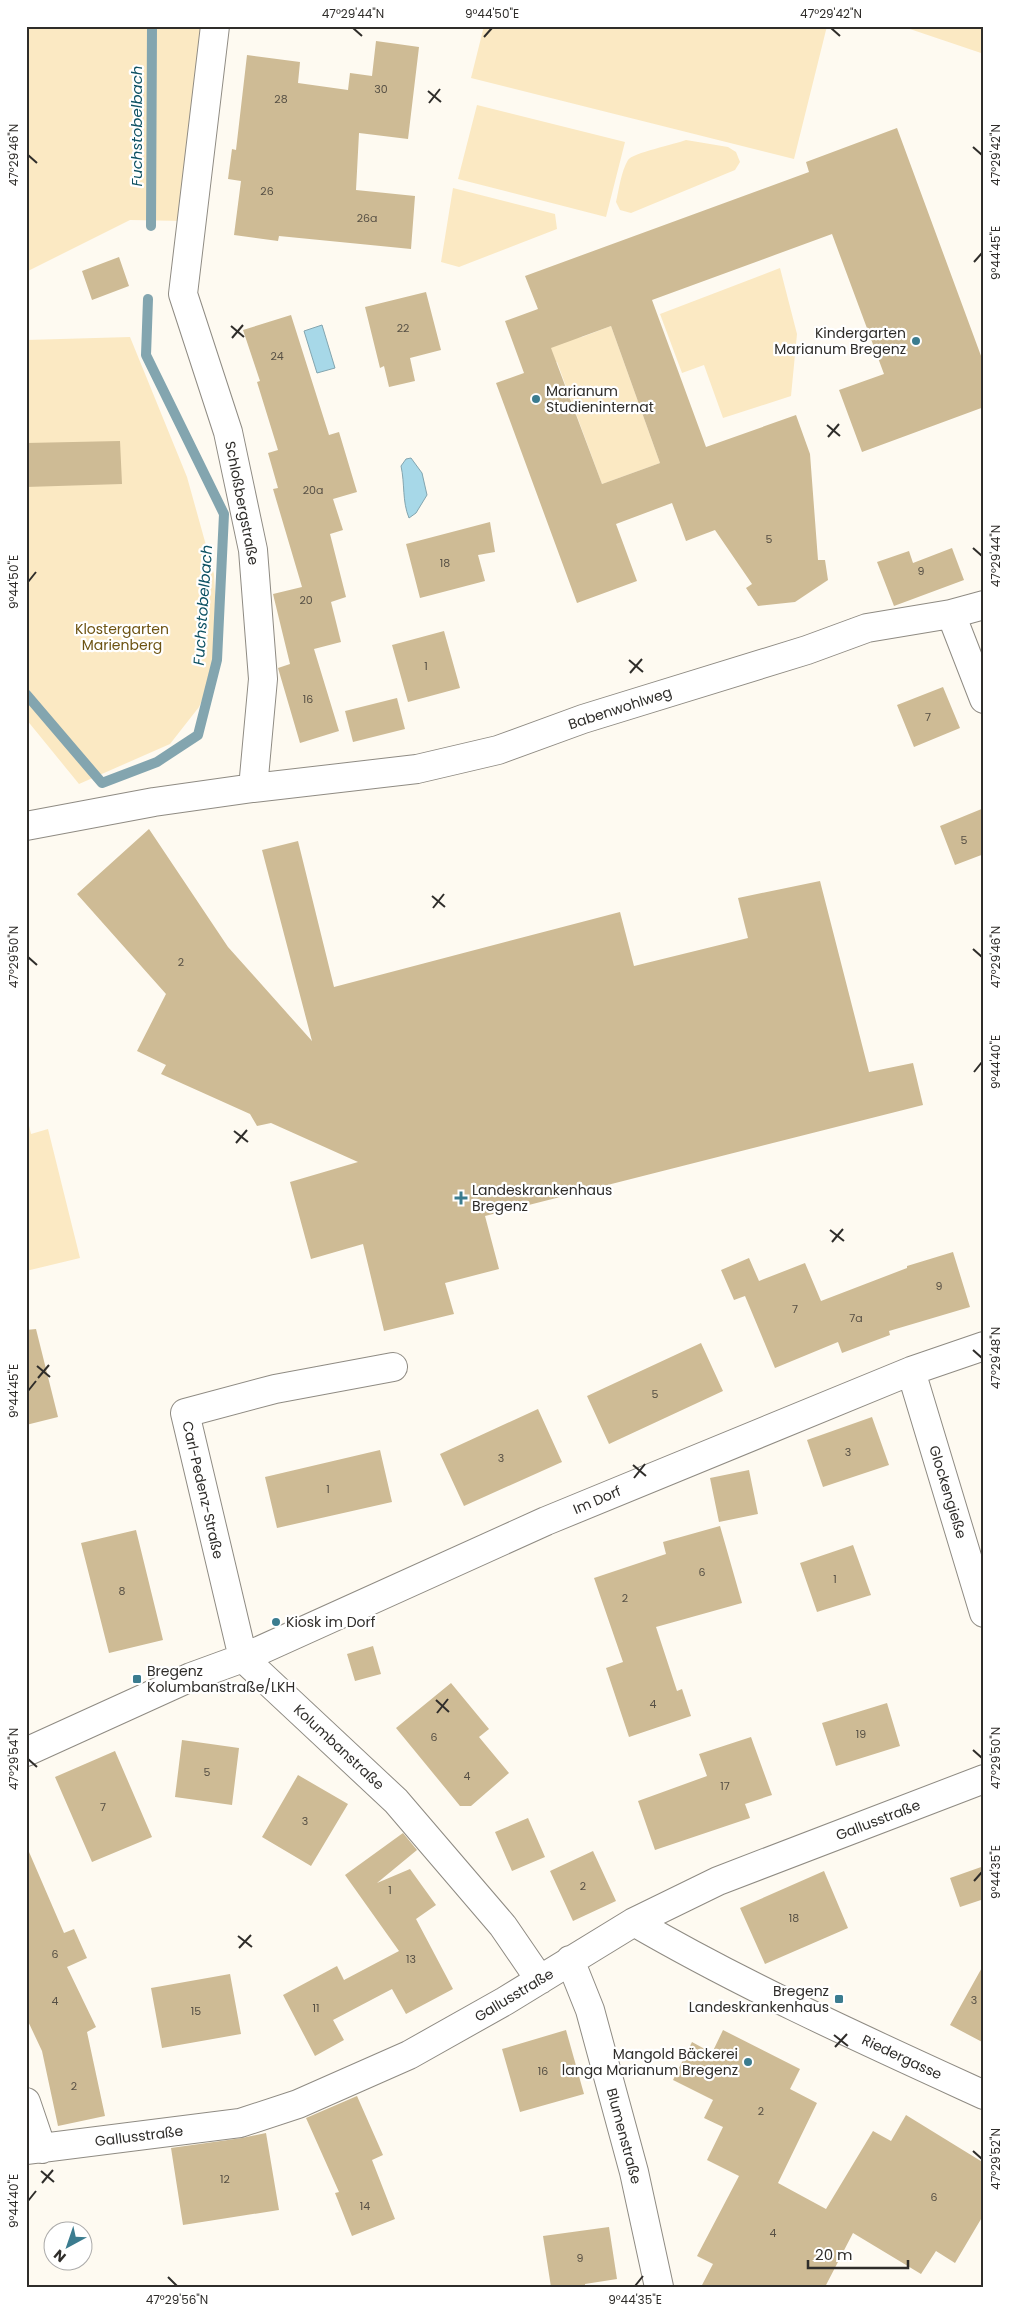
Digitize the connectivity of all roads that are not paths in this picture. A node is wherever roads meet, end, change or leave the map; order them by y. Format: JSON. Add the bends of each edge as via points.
{"nodes":[{"id":1,"x":215,"y":26,"type":"edge"},
{"id":2,"x":984,"y":605,"type":"edge"},
{"id":3,"x":951,"y":614,"type":"junction"},
{"id":4,"x":984,"y":699,"type":"edge"},
{"id":5,"x":253,"y":788,"type":"junction"},
{"id":6,"x":26,"y":826,"type":"edge"},
{"id":7,"x":984,"y":1346,"type":"edge"},
{"id":8,"x":393,"y":1367,"type":"dead end"},
{"id":9,"x":912,"y":1371,"type":"junction"},
{"id":10,"x":984,"y":1613,"type":"edge"},
{"id":11,"x":243,"y":1658,"type":"junction"},
{"id":12,"x":26,"y":1752,"type":"edge"},
{"id":13,"x":984,"y":1779,"type":"edge"},
{"id":14,"x":634,"y":1922,"type":"junction"},
{"id":15,"x":570,"y":1960,"type":"junction"},
{"id":16,"x":540,"y":1980,"type":"junction"},
{"id":17,"x":984,"y":2094,"type":"edge"},
{"id":18,"x":26,"y":2102,"type":"edge"},
{"id":19,"x":34,"y":2149,"type":"edge"},
{"id":20,"x":658,"y":2287,"type":"edge"}],
"edges":[{"from":1,"to":5,"type":"street","name":"Schloßbergstraße","via":[[183,294],[228,432],[253,550],[263,679]]},
{"from":2,"to":3,"type":"street","name":"Babenwohlweg"},
{"from":3,"to":4,"type":"street"},
{"from":3,"to":5,"type":"street","name":"Babenwohlweg","via":[[867,628],[807,650],[583,719],[498,750],[417,769]]},
{"from":5,"to":6,"type":"street","via":[[154,802]]},
{"from":7,"to":9,"type":"street","name":"Im Dorf"},
{"from":8,"to":11,"type":"street","name":"Carl-Pedenz-Straße","via":[[274,1389],[185,1413]]},
{"from":9,"to":10,"type":"street","name":"Glockengieße"},
{"from":9,"to":11,"type":"street","name":"Im Dorf","via":[[546,1521]]},
{"from":11,"to":12,"type":"street","via":[[191,1677]]},
{"from":11,"to":16,"type":"street","name":"Kolumbanstraße","via":[[396,1801],[503,1926]]},
{"from":13,"to":14,"type":"street","name":"Gallusstraße","via":[[718,1881]]},
{"from":14,"to":15,"type":"street","name":"Gallusstraße"},
{"from":14,"to":17,"type":"street","name":"Riedergasse","via":[[685,1952]]},
{"from":15,"to":16,"type":"street","name":"Gallusstraße"},
{"from":15,"to":20,"type":"street","name":"Blumenstraße","via":[[590,2010],[634,2172]]},
{"from":16,"to":19,"type":"street","name":"Gallusstraße","via":[[409,2055],[298,2104],[240,2123]]},
{"from":18,"to":19,"type":"street"}]}
